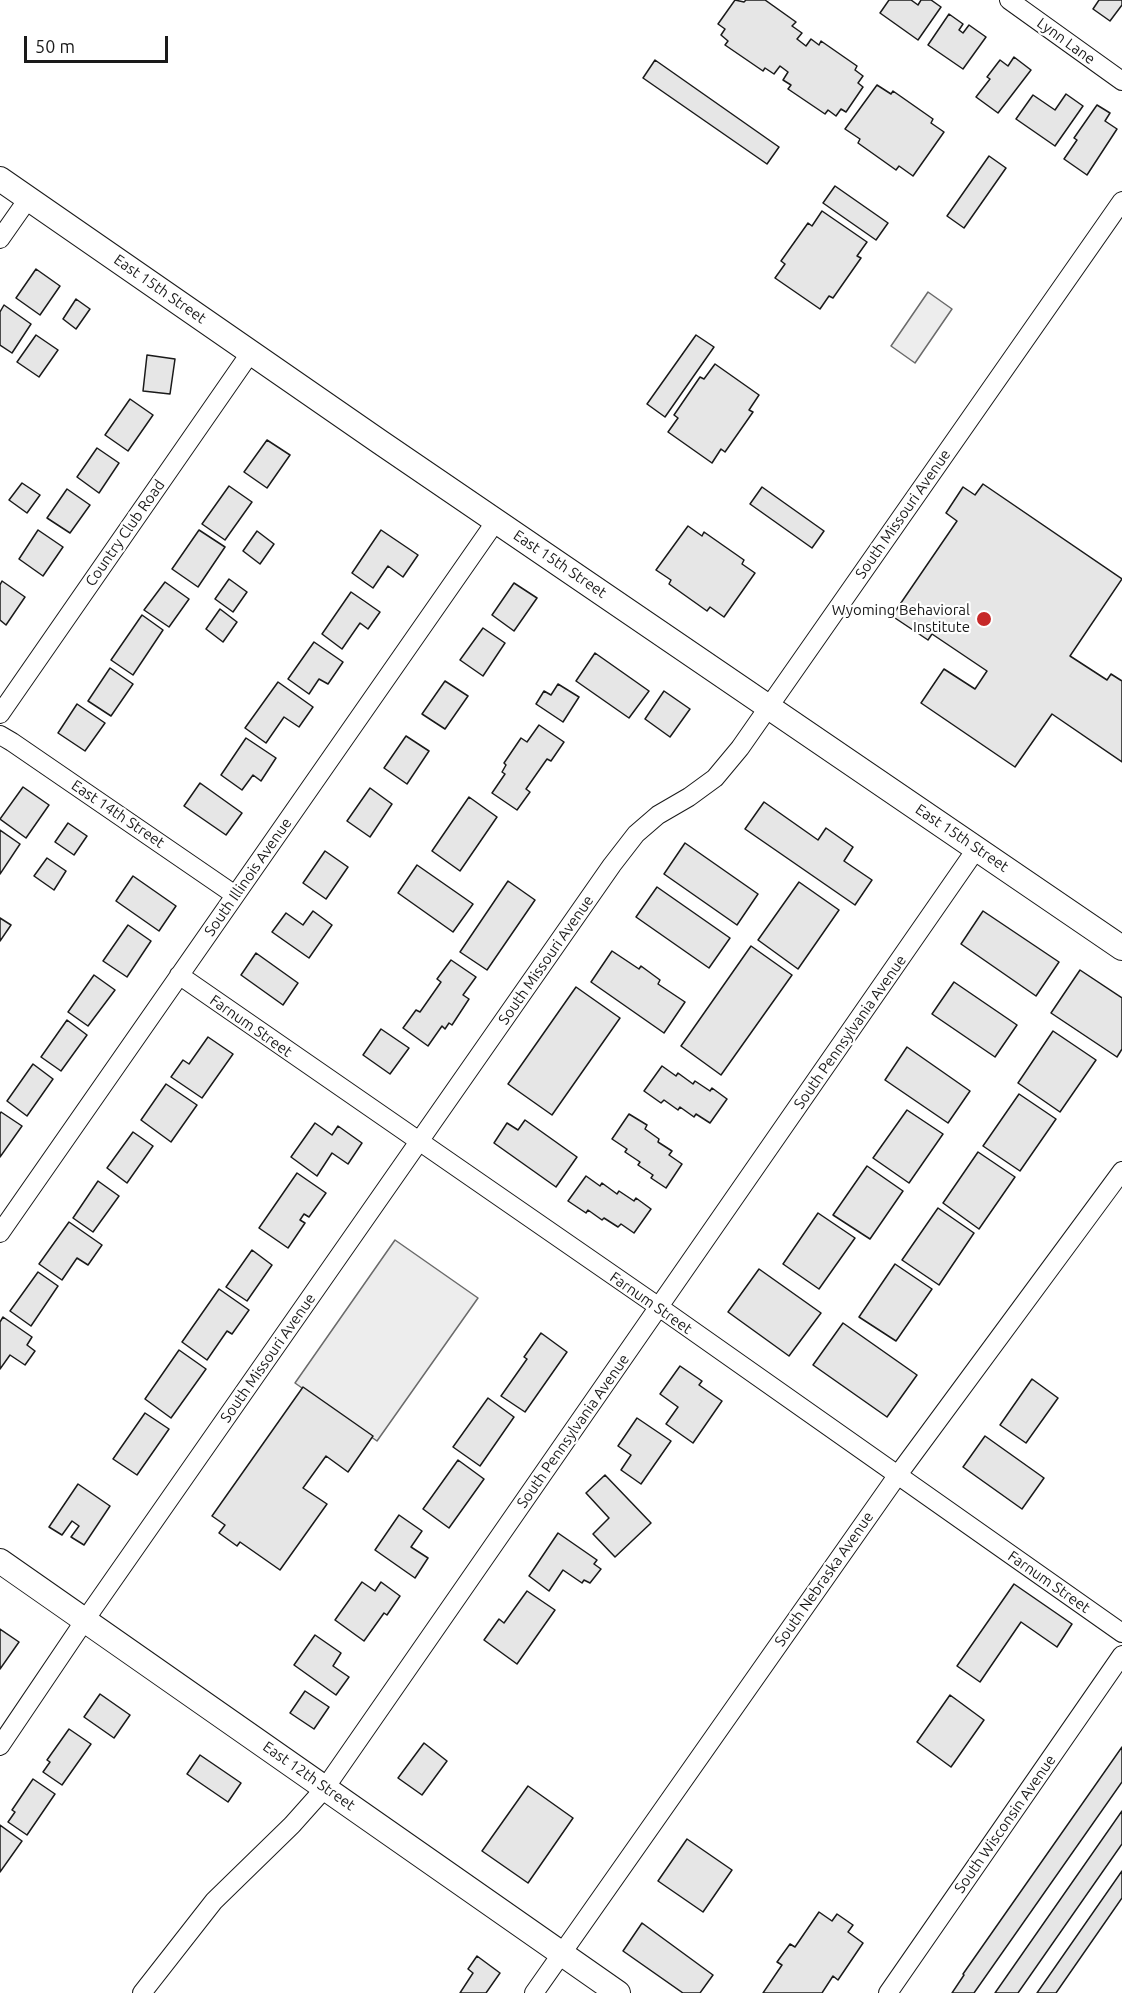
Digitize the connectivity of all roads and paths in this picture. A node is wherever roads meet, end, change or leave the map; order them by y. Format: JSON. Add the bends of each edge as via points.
{"nodes":[{"id":1,"x":1009,"y":0,"type":"edge"},
{"id":2,"x":1122,"y":81,"type":"edge"},
{"id":3,"x":0,"y":179,"type":"edge"},
{"id":4,"x":28,"y":199,"type":"junction"},
{"id":5,"x":1122,"y":201,"type":"edge"},
{"id":6,"x":0,"y":239,"type":"edge"},
{"id":7,"x":251,"y":352,"type":"junction"},
{"id":8,"x":496,"y":521,"type":"junction"},
{"id":9,"x":769,"y":706,"type":"junction"},
{"id":10,"x":0,"y":714,"type":"edge"},
{"id":11,"x":0,"y":735,"type":"edge"},
{"id":12,"x":977,"y":848,"type":"junction"},
{"id":13,"x":236,"y":895,"type":"junction"},
{"id":14,"x":1122,"y":948,"type":"edge"},
{"id":15,"x":178,"y":975,"type":"junction"},
{"id":16,"x":419,"y":1143,"type":"junction"},
{"id":17,"x":1122,"y":1172,"type":"edge"},
{"id":18,"x":0,"y":1233,"type":"edge"},
{"id":19,"x":659,"y":1307,"type":"junction"},
{"id":20,"x":897,"y":1476,"type":"junction"},
{"id":21,"x":0,"y":1561,"type":"edge"},
{"id":22,"x":85,"y":1620,"type":"junction"},
{"id":23,"x":1122,"y":1633,"type":"edge"},
{"id":24,"x":1122,"y":1655,"type":"edge"},
{"id":25,"x":0,"y":1746,"type":"edge"},
{"id":26,"x":325,"y":1788,"type":"junction"},
{"id":27,"x":561,"y":1954,"type":"junction"},
{"id":28,"x":142,"y":1993,"type":"edge"},
{"id":29,"x":534,"y":1993,"type":"edge"},
{"id":30,"x":618,"y":1993,"type":"edge"},
{"id":31,"x":888,"y":1993,"type":"edge"}],
"edges":[{"from":1,"to":2,"type":"street","name":"Lynn Lane"},
{"from":3,"to":4,"type":"main road","name":"East 15th Street"},
{"from":4,"to":6,"type":"street"},
{"from":4,"to":7,"type":"main road","name":"East 15th Street"},
{"from":5,"to":9,"type":"street","name":"South Missouri Avenue"},
{"from":7,"to":8,"type":"main road","name":"East 15th Street"},
{"from":7,"to":10,"type":"street","name":"Country Club Road"},
{"from":8,"to":9,"type":"main road","name":"East 15th Street"},
{"from":8,"to":13,"type":"street","name":"South Illinois Avenue"},
{"from":9,"to":12,"type":"main road","name":"East 15th Street"},
{"from":9,"to":16,"type":"street","name":"South Missouri Avenue","via":[[715,778],[636,834]]},
{"from":11,"to":13,"type":"street","name":"East 14th Street"},
{"from":12,"to":14,"type":"main road","name":"East 15th Street"},
{"from":12,"to":19,"type":"street","name":"South Pennsylvania Avenue"},
{"from":13,"to":15,"type":"street","name":"South Illinois Avenue"},
{"from":15,"to":16,"type":"street","name":"Farnum Street"},
{"from":15,"to":18,"type":"street","name":"South Illinois Avenue"},
{"from":16,"to":19,"type":"street","name":"Farnum Street"},
{"from":16,"to":22,"type":"street","name":"South Missouri Avenue"},
{"from":17,"to":20,"type":"street","name":"South Nebraska Avenue"},
{"from":19,"to":20,"type":"street","name":"Farnum Street"},
{"from":19,"to":26,"type":"street","name":"South Pennsylvania Avenue"},
{"from":20,"to":23,"type":"street","name":"Farnum Street"},
{"from":20,"to":27,"type":"street","name":"South Nebraska Avenue"},
{"from":21,"to":22,"type":"main road","name":"East 12th Street"},
{"from":22,"to":25,"type":"street","name":"South Missouri Avenue"},
{"from":22,"to":26,"type":"main road","name":"East 12th Street"},
{"from":24,"to":31,"type":"street","name":"South Wisconsin Avenue"},
{"from":26,"to":27,"type":"main road","name":"East 12th Street"},
{"from":26,"to":28,"type":"street","name":"South Pennsylvania Avenue","via":[[214,1900]]},
{"from":27,"to":29,"type":"street","name":"South Nebraska Avenue"},
{"from":27,"to":30,"type":"main road","name":"East 12th Street"}]}
